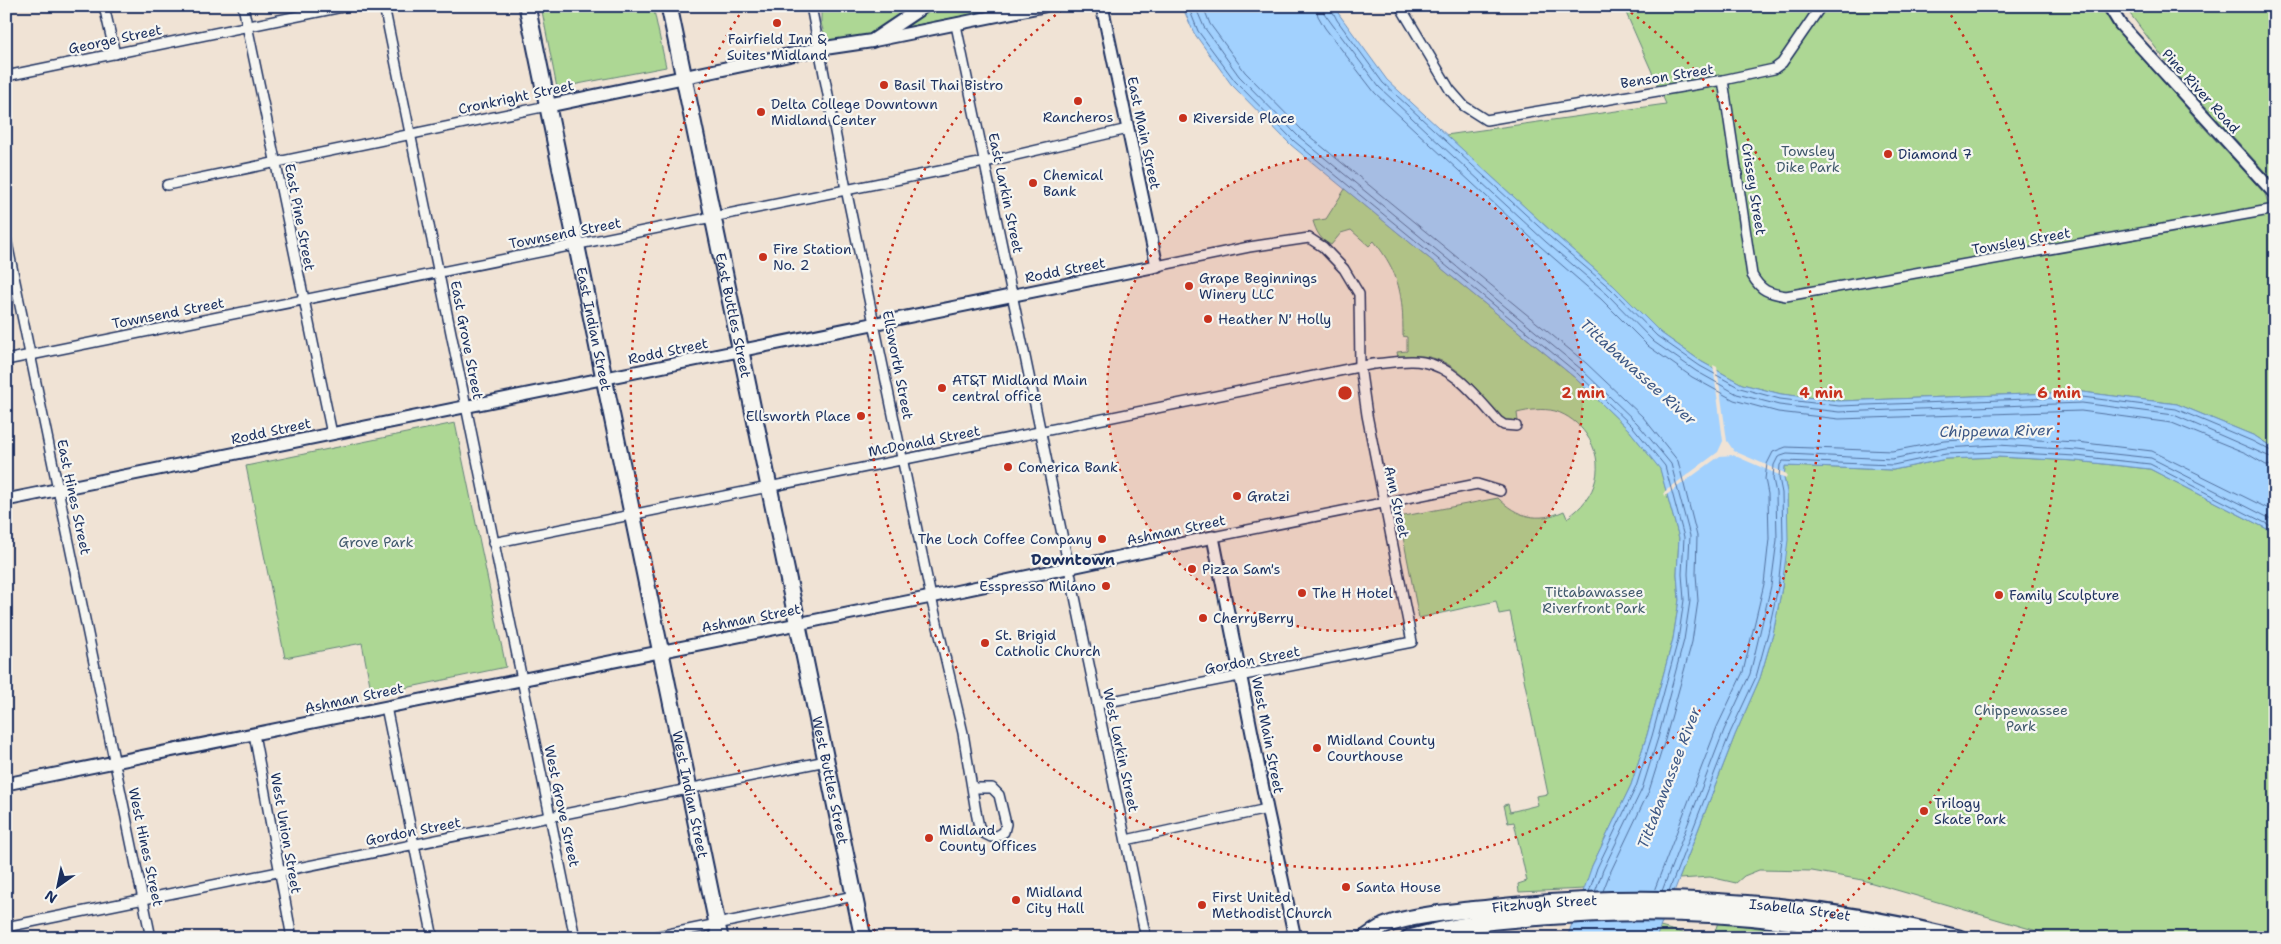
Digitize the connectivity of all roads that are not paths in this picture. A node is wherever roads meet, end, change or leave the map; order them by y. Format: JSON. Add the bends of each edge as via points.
{"nodes":[{"id":1,"x":104,"y":6,"type":"edge"},
{"id":2,"x":243,"y":6,"type":"edge"},
{"id":3,"x":347,"y":6,"type":"edge"},
{"id":4,"x":384,"y":6,"type":"edge"},
{"id":5,"x":526,"y":6,"type":"edge"},
{"id":6,"x":669,"y":6,"type":"edge"},
{"id":7,"x":811,"y":6,"type":"edge"},
{"id":8,"x":924,"y":6,"type":"edge"},
{"id":9,"x":1044,"y":6,"type":"edge"},
{"id":10,"x":1102,"y":6,"type":"edge"},
{"id":11,"x":1400,"y":6,"type":"edge"},
{"id":12,"x":1821,"y":6,"type":"edge"},
{"id":13,"x":2109,"y":6,"type":"edge"},
{"id":14,"x":956,"y":25,"type":"junction"},
{"id":15,"x":247,"y":26,"type":"junction"},
{"id":16,"x":872,"y":41,"type":"junction"},
{"id":17,"x":818,"y":49,"type":"junction"},
{"id":18,"x":115,"y":54,"type":"junction"},
{"id":19,"x":6,"y":76,"type":"edge"},
{"id":20,"x":684,"y":78,"type":"junction"},
{"id":21,"x":1723,"y":80,"type":"junction"},
{"id":22,"x":547,"y":106,"type":"junction"},
{"id":23,"x":1128,"y":130,"type":"junction"},
{"id":24,"x":411,"y":134,"type":"junction"},
{"id":25,"x":275,"y":162,"type":"junction"},
{"id":26,"x":984,"y":162,"type":"junction"},
{"id":27,"x":168,"y":185,"type":"dead end"},
{"id":28,"x":846,"y":190,"type":"junction"},
{"id":29,"x":2275,"y":194,"type":"edge"},
{"id":30,"x":2275,"y":209,"type":"edge"},
{"id":31,"x":712,"y":217,"type":"junction"},
{"id":32,"x":6,"y":238,"type":"edge"},
{"id":33,"x":576,"y":244,"type":"junction"},
{"id":34,"x":1331,"y":254,"type":"joint"},
{"id":35,"x":1157,"y":266,"type":"junction"},
{"id":36,"x":440,"y":272,"type":"junction"},
{"id":37,"x":1771,"y":294,"type":"joint"},
{"id":38,"x":1012,"y":296,"type":"junction"},
{"id":39,"x":303,"y":300,"type":"junction"},
{"id":40,"x":875,"y":324,"type":"junction"},
{"id":41,"x":740,"y":351,"type":"junction"},
{"id":42,"x":30,"y":355,"type":"junction"},
{"id":43,"x":6,"y":360,"type":"edge"},
{"id":44,"x":1360,"y":366,"type":"junction"},
{"id":45,"x":604,"y":379,"type":"junction"},
{"id":46,"x":466,"y":407,"type":"junction"},
{"id":47,"x":1516,"y":426,"type":"dead end"},
{"id":48,"x":1041,"y":432,"type":"junction"},
{"id":49,"x":332,"y":434,"type":"junction"},
{"id":50,"x":902,"y":460,"type":"junction"},
{"id":51,"x":768,"y":487,"type":"junction"},
{"id":52,"x":58,"y":490,"type":"junction"},
{"id":53,"x":1500,"y":491,"type":"dead end"},
{"id":54,"x":6,"y":500,"type":"edge"},
{"id":55,"x":1383,"y":504,"type":"junction"},
{"id":56,"x":632,"y":513,"type":"junction"},
{"id":57,"x":1213,"y":537,"type":"junction"},
{"id":58,"x":493,"y":543,"type":"junction"},
{"id":59,"x":1069,"y":569,"type":"junction"},
{"id":60,"x":931,"y":598,"type":"junction"},
{"id":61,"x":797,"y":624,"type":"junction"},
{"id":62,"x":1412,"y":642,"type":"joint"},
{"id":63,"x":660,"y":651,"type":"junction"},
{"id":64,"x":1242,"y":676,"type":"junction"},
{"id":65,"x":522,"y":679,"type":"junction"},
{"id":66,"x":1098,"y":704,"type":"junction"},
{"id":67,"x":386,"y":707,"type":"junction"},
{"id":68,"x":254,"y":734,"type":"junction"},
{"id":69,"x":826,"y":761,"type":"junction"},
{"id":70,"x":114,"y":762,"type":"junction"},
{"id":71,"x":6,"y":784,"type":"edge"},
{"id":72,"x":973,"y":788,"type":"junction"},
{"id":73,"x":689,"y":789,"type":"junction"},
{"id":74,"x":1267,"y":809,"type":"junction"},
{"id":75,"x":550,"y":817,"type":"junction"},
{"id":76,"x":1126,"y":840,"type":"junction"},
{"id":77,"x":414,"y":845,"type":"junction"},
{"id":78,"x":279,"y":872,"type":"junction"},
{"id":79,"x":854,"y":896,"type":"junction"},
{"id":80,"x":143,"y":900,"type":"junction"},
{"id":81,"x":1728,"y":908,"type":"junction"},
{"id":82,"x":6,"y":927,"type":"edge"},
{"id":83,"x":719,"y":931,"type":"edge"},
{"id":84,"x":8,"y":938,"type":"edge"},
{"id":85,"x":150,"y":938,"type":"edge"},
{"id":86,"x":292,"y":938,"type":"edge"},
{"id":87,"x":433,"y":938,"type":"edge"},
{"id":88,"x":575,"y":938,"type":"edge"},
{"id":89,"x":649,"y":938,"type":"edge"},
{"id":90,"x":863,"y":938,"type":"edge"},
{"id":91,"x":1146,"y":938,"type":"edge"},
{"id":92,"x":1295,"y":938,"type":"edge"},
{"id":93,"x":1365,"y":938,"type":"edge"},
{"id":94,"x":1409,"y":938,"type":"edge"},
{"id":95,"x":1892,"y":938,"type":"edge"},
{"id":96,"x":1958,"y":938,"type":"edge"}],
"edges":[{"from":1,"to":18,"type":"street"},
{"from":2,"to":15,"type":"street","name":"East Pine Street"},
{"from":3,"to":15,"type":"street","name":"George Street"},
{"from":4,"to":24,"type":"street","name":"East Grove Street"},
{"from":5,"to":22,"type":"highway","name":"East Indian Street"},
{"from":6,"to":20,"type":"highway","name":"East Buttles Street"},
{"from":7,"to":17,"type":"street","name":"Ellsworth Street"},
{"from":8,"to":16,"type":"main road"},
{"from":9,"to":14,"type":"street"},
{"from":10,"to":23,"type":"street","name":"East Main Street"},
{"from":11,"to":21,"type":"street","name":"Benson Street","via":[[1450,90],[1464,106],[1486,120]]},
{"from":12,"to":21,"type":"street","name":"Benson Street","via":[[1782,63],[1774,69]]},
{"from":13,"to":29,"type":"street","name":"Pine River Road","via":[[2120,24]]},
{"from":14,"to":16,"type":"street"},
{"from":14,"to":26,"type":"street","name":"East Larkin Street"},
{"from":15,"to":18,"type":"street","name":"George Street"},
{"from":15,"to":25,"type":"street","name":"East Pine Street"},
{"from":16,"to":17,"type":"main road","name":"Cronkright Street"},
{"from":17,"to":20,"type":"main road","name":"Cronkright Street"},
{"from":17,"to":28,"type":"street","name":"Ellsworth Street"},
{"from":18,"to":19,"type":"street","name":"George Street"},
{"from":20,"to":22,"type":"main road","name":"Cronkright Street"},
{"from":20,"to":31,"type":"highway","name":"East Buttles Street"},
{"from":21,"to":37,"type":"street","name":"Crissey Street","via":[[1752,275],[1758,287]]},
{"from":22,"to":24,"type":"street","name":"Cronkright Street"},
{"from":22,"to":33,"type":"highway","name":"East Indian Street"},
{"from":23,"to":26,"type":"street","name":"Townsend Street"},
{"from":23,"to":35,"type":"street","name":"East Main Street"},
{"from":24,"to":25,"type":"street","name":"Cronkright Street"},
{"from":24,"to":36,"type":"street","name":"East Grove Street"},
{"from":25,"to":27,"type":"street","name":"Cronkright Street"},
{"from":25,"to":39,"type":"street","name":"East Pine Street"},
{"from":26,"to":28,"type":"street","name":"Townsend Street"},
{"from":26,"to":38,"type":"street","name":"East Larkin Street"},
{"from":28,"to":31,"type":"street","name":"Townsend Street"},
{"from":28,"to":40,"type":"street","name":"Ellsworth Street"},
{"from":30,"to":37,"type":"street","name":"Towsley Street","via":[[1786,296]]},
{"from":31,"to":33,"type":"street","name":"Townsend Street"},
{"from":31,"to":41,"type":"highway","name":"East Buttles Street"},
{"from":32,"to":42,"type":"street","name":"East Hines Street"},
{"from":33,"to":36,"type":"street","name":"Townsend Street"},
{"from":33,"to":45,"type":"highway","name":"East Indian Street"},
{"from":34,"to":35,"type":"street","name":"Rodd Street","via":[[1309,238]]},
{"from":34,"to":44,"type":"street","name":"Ann Street","via":[[1359,294]]},
{"from":35,"to":38,"type":"street","name":"Rodd Street"},
{"from":36,"to":39,"type":"street","name":"Townsend Street"},
{"from":36,"to":46,"type":"street","name":"East Grove Street"},
{"from":38,"to":40,"type":"street","name":"Rodd Street"},
{"from":38,"to":48,"type":"street","name":"East Larkin Street"},
{"from":39,"to":42,"type":"street","name":"Townsend Street"},
{"from":39,"to":49,"type":"street","name":"East Pine Street"},
{"from":40,"to":41,"type":"street","name":"Rodd Street"},
{"from":40,"to":50,"type":"street","name":"Ellsworth Street"},
{"from":41,"to":45,"type":"street","name":"Rodd Street"},
{"from":41,"to":51,"type":"highway","name":"East Buttles Street"},
{"from":42,"to":43,"type":"street","name":"Townsend Street"},
{"from":42,"to":52,"type":"street","name":"East Hines Street"},
{"from":44,"to":47,"type":"street","name":"McDonald Street","via":[[1421,362],[1441,367],[1460,381],[1498,422]]},
{"from":44,"to":48,"type":"street","name":"McDonald Street"},
{"from":44,"to":55,"type":"street","name":"Ann Street"},
{"from":45,"to":46,"type":"street","name":"Rodd Street"},
{"from":45,"to":56,"type":"highway","name":"East Indian Street"},
{"from":46,"to":49,"type":"street","name":"Rodd Street"},
{"from":46,"to":58,"type":"street","name":"East Grove Street"},
{"from":48,"to":50,"type":"street","name":"McDonald Street"},
{"from":48,"to":59,"type":"street","name":"East Larkin Street"},
{"from":49,"to":52,"type":"street","name":"Rodd Street"},
{"from":50,"to":51,"type":"street","name":"McDonald Street"},
{"from":50,"to":60,"type":"street","name":"Ellsworth Street"},
{"from":51,"to":56,"type":"street","name":"McDonald Street"},
{"from":51,"to":61,"type":"highway","name":"East Buttles Street"},
{"from":52,"to":54,"type":"street","name":"Rodd Street"},
{"from":52,"to":70,"type":"street","name":"East Hines Street"},
{"from":53,"to":55,"type":"street","name":"Ashman Street","via":[[1477,484]]},
{"from":55,"to":57,"type":"street","name":"Ashman Street"},
{"from":55,"to":62,"type":"street","name":"Ann Street"},
{"from":56,"to":58,"type":"street","name":"McDonald Street"},
{"from":56,"to":63,"type":"highway","name":"East Indian Street"},
{"from":57,"to":59,"type":"street","name":"Ashman Street"},
{"from":57,"to":64,"type":"street","name":"West Main Street"},
{"from":58,"to":65,"type":"street","name":"East Grove Street"},
{"from":59,"to":60,"type":"street","name":"Ashman Street"},
{"from":59,"to":66,"type":"street","name":"West Larkin Street"},
{"from":60,"to":61,"type":"street","name":"Ashman Street"},
{"from":60,"to":72,"type":"street","name":"Ellsworth Street"},
{"from":61,"to":63,"type":"street","name":"Ashman Street"},
{"from":61,"to":69,"type":"highway","name":"West Buttles Street"},
{"from":62,"to":64,"type":"street","name":"Gordon Street"},
{"from":63,"to":65,"type":"street","name":"Ashman Street"},
{"from":63,"to":73,"type":"highway","name":"West Indian Street"},
{"from":64,"to":66,"type":"street","name":"Gordon Street"},
{"from":64,"to":74,"type":"street","name":"West Main Street"},
{"from":65,"to":67,"type":"street","name":"Ashman Street"},
{"from":65,"to":75,"type":"street","name":"West Grove Street"},
{"from":66,"to":76,"type":"street","name":"West Larkin Street"},
{"from":67,"to":68,"type":"street","name":"Ashman Street"},
{"from":67,"to":77,"type":"street"},
{"from":68,"to":70,"type":"street","name":"Ashman Street"},
{"from":68,"to":78,"type":"street","name":"West Union Street"},
{"from":69,"to":73,"type":"street","name":"Gordon Street"},
{"from":69,"to":79,"type":"highway","name":"West Buttles Street"},
{"from":70,"to":71,"type":"street","name":"Ashman Street"},
{"from":70,"to":80,"type":"street","name":"West Hines Street"},
{"from":72,"to":72,"type":"street","name":"Ellsworth Street","via":[[979,827],[991,837],[1004,832],[1006,824],[999,795],[992,788]]},
{"from":73,"to":75,"type":"street","name":"Gordon Street"},
{"from":73,"to":83,"type":"highway","name":"West Indian Street"},
{"from":74,"to":76,"type":"street"},
{"from":74,"to":92,"type":"street","name":"West Main Street"},
{"from":75,"to":77,"type":"street","name":"Gordon Street"},
{"from":75,"to":88,"type":"street","name":"West Grove Street"},
{"from":76,"to":91,"type":"street","name":"West Larkin Street"},
{"from":77,"to":78,"type":"street","name":"Gordon Street"},
{"from":77,"to":87,"type":"street"},
{"from":78,"to":80,"type":"street","name":"Gordon Street"},
{"from":78,"to":86,"type":"street","name":"West Union Street"},
{"from":79,"to":83,"type":"street"},
{"from":79,"to":90,"type":"highway","name":"West Buttles Street"},
{"from":80,"to":82,"type":"street","name":"Gordon Street"},
{"from":80,"to":85,"type":"street","name":"West Hines Street"},
{"from":81,"to":93,"type":"highway","name":"Fitzhugh Street","via":[[1638,899],[1551,902],[1423,917],[1385,926]]},
{"from":81,"to":94,"type":"highway","name":"Fitzhugh Street","via":[[1570,915],[1468,924]]},
{"from":81,"to":95,"type":"highway","name":"Isabella Street"},
{"from":81,"to":96,"type":"highway","name":"Isabella Street","via":[[1864,918]]},
{"from":82,"to":84,"type":"street"},
{"from":83,"to":89,"type":"street"}]}
